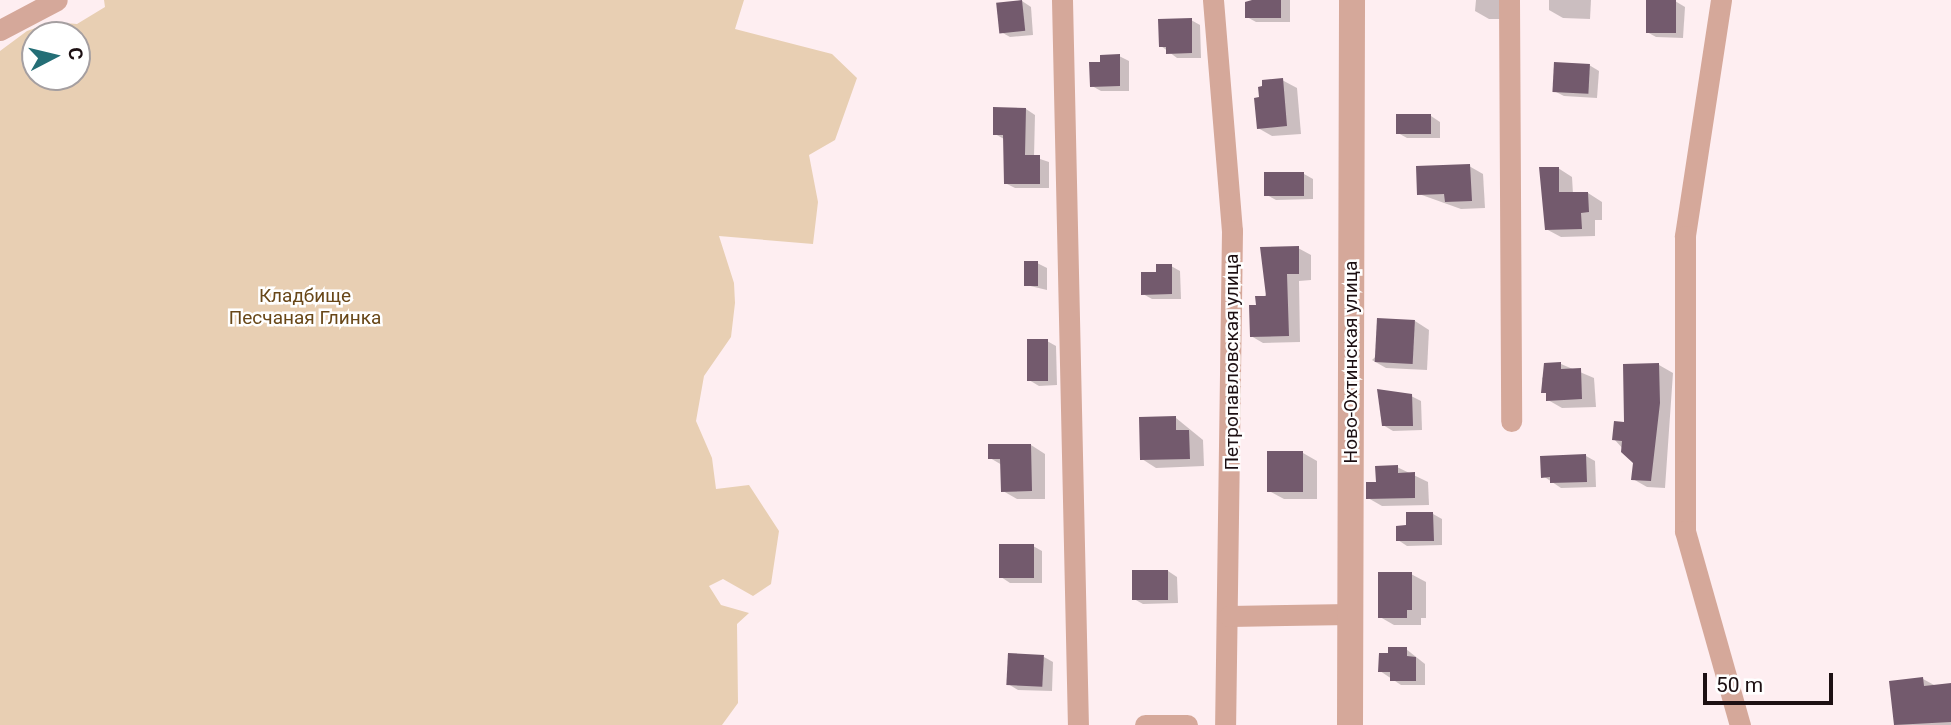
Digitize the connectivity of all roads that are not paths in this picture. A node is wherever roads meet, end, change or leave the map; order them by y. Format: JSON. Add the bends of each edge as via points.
{"nodes":[{"id":1,"x":57,"y":0,"type":"edge"},
{"id":2,"x":1062,"y":0,"type":"edge"},
{"id":3,"x":1213,"y":0,"type":"edge"},
{"id":4,"x":1352,"y":0,"type":"edge"},
{"id":5,"x":1509,"y":0,"type":"edge"},
{"id":6,"x":1721,"y":0,"type":"edge"},
{"id":7,"x":0,"y":30,"type":"edge"},
{"id":8,"x":1511,"y":421,"type":"dead end"},
{"id":9,"x":1350,"y":614,"type":"junction"},
{"id":10,"x":1229,"y":616,"type":"junction"},
{"id":11,"x":1078,"y":725,"type":"edge"},
{"id":12,"x":1145,"y":725,"type":"edge"},
{"id":13,"x":1187,"y":725,"type":"edge"},
{"id":14,"x":1225,"y":725,"type":"edge"},
{"id":15,"x":1350,"y":725,"type":"edge"},
{"id":16,"x":1740,"y":725,"type":"edge"}],
"edges":[{"from":1,"to":7,"type":"street"},
{"from":2,"to":11,"type":"street"},
{"from":3,"to":10,"type":"street","name":"Петропавловская улица","via":[[1233,231]]},
{"from":4,"to":9,"type":"street","name":"Ново-Охтинская улица"},
{"from":5,"to":8,"type":"street"},
{"from":6,"to":16,"type":"street","via":[[1685,236],[1685,531]]},
{"from":9,"to":10,"type":"street"},
{"from":9,"to":15,"type":"street","name":"Ново-Охтинская улица"},
{"from":10,"to":14,"type":"street","name":"Петропавловская улица"},
{"from":12,"to":13,"type":"street"}]}
